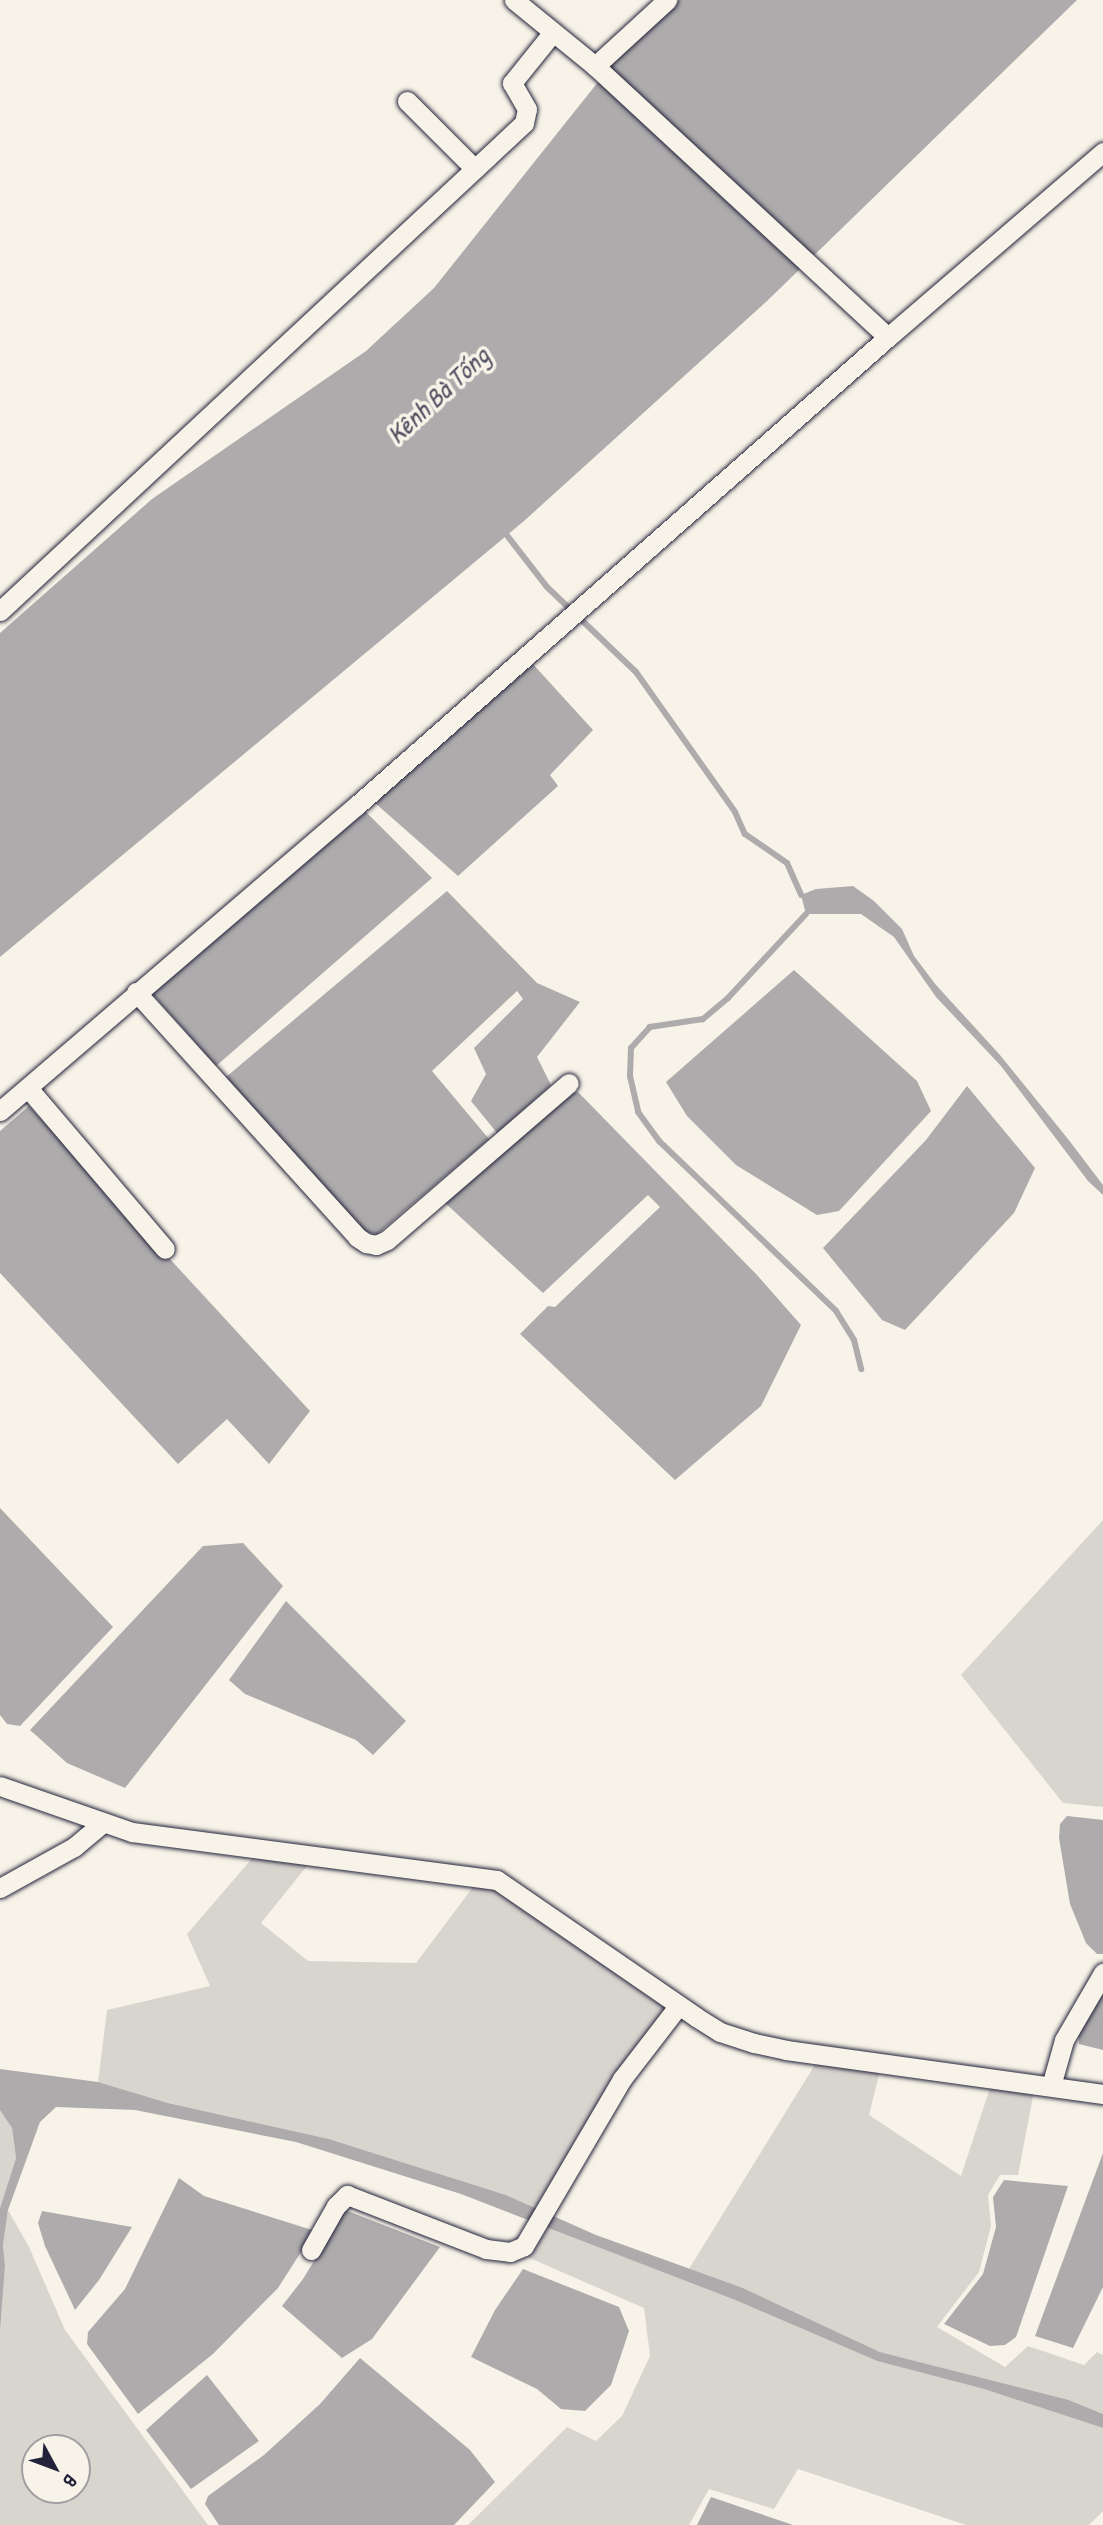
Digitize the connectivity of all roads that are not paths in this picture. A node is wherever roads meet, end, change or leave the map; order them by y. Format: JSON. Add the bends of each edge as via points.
{"nodes":[{"id":1,"x":514,"y":0,"type":"edge"},
{"id":2,"x":667,"y":0,"type":"edge"},
{"id":3,"x":553,"y":32,"type":"junction"},
{"id":4,"x":595,"y":66,"type":"junction"},
{"id":5,"x":407,"y":101,"type":"dead end"},
{"id":6,"x":1103,"y":152,"type":"edge"},
{"id":7,"x":475,"y":169,"type":"junction"},
{"id":8,"x":888,"y":337,"type":"junction"},
{"id":9,"x":0,"y":611,"type":"edge"},
{"id":10,"x":136,"y":992,"type":"junction"},
{"id":11,"x":569,"y":1083,"type":"dead end"},
{"id":12,"x":28,"y":1088,"type":"junction"},
{"id":13,"x":0,"y":1111,"type":"edge"},
{"id":14,"x":165,"y":1249,"type":"dead end"},
{"id":15,"x":0,"y":1786,"type":"edge"},
{"id":16,"x":101,"y":1824,"type":"junction"},
{"id":17,"x":0,"y":1888,"type":"edge"},
{"id":18,"x":1103,"y":1973,"type":"edge"},
{"id":19,"x":679,"y":2005,"type":"junction"},
{"id":20,"x":1051,"y":2086,"type":"junction"},
{"id":21,"x":1103,"y":2094,"type":"edge"},
{"id":22,"x":311,"y":2250,"type":"dead end"}],
"edges":[{"from":1,"to":3,"type":"street"},
{"from":2,"to":4,"type":"street"},
{"from":3,"to":4,"type":"street"},
{"from":3,"to":7,"type":"street","via":[[512,83],[527,109],[523,122]]},
{"from":4,"to":8,"type":"street"},
{"from":5,"to":7,"type":"street"},
{"from":6,"to":8,"type":"street"},
{"from":7,"to":9,"type":"street"},
{"from":8,"to":10,"type":"street","via":[[356,806]]},
{"from":10,"to":11,"type":"street","via":[[366,1243],[387,1240]]},
{"from":10,"to":12,"type":"street"},
{"from":12,"to":13,"type":"street"},
{"from":12,"to":14,"type":"street"},
{"from":15,"to":16,"type":"street"},
{"from":16,"to":17,"type":"street","via":[[74,1847]]},
{"from":16,"to":19,"type":"street","via":[[132,1832],[498,1880]]},
{"from":18,"to":20,"type":"street","via":[[1064,2040]]},
{"from":19,"to":20,"type":"street","via":[[720,2032],[786,2050]]},
{"from":19,"to":22,"type":"street","via":[[622,2079],[524,2246],[510,2252],[486,2249],[346,2195]]},
{"from":20,"to":21,"type":"street"}]}
